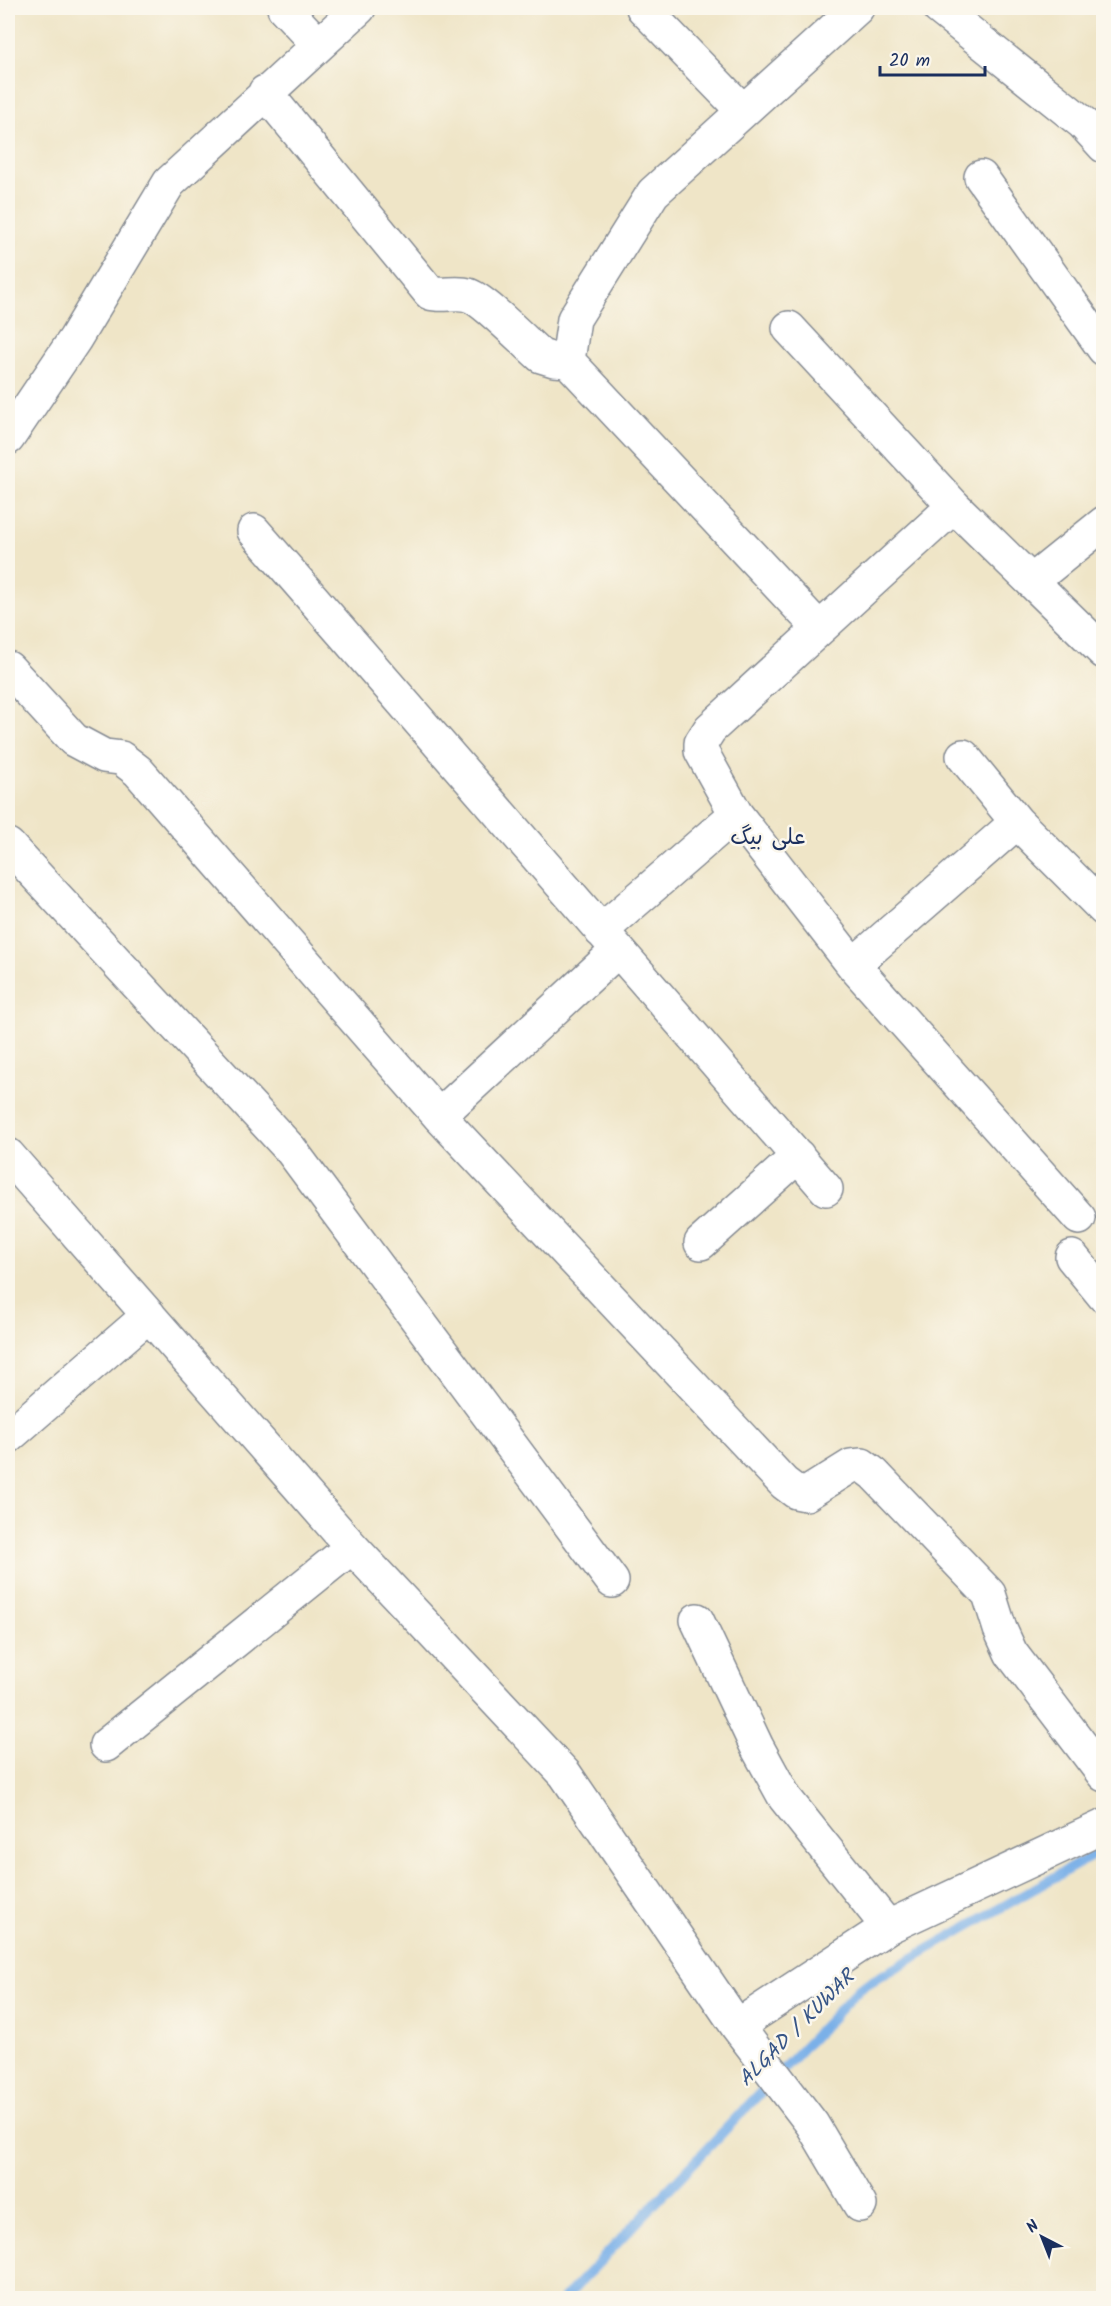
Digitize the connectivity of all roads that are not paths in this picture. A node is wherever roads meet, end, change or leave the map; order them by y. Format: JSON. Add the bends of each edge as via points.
{"nodes":[{"id":1,"x":284,"y":8,"type":"edge"},
{"id":2,"x":359,"y":8,"type":"edge"},
{"id":3,"x":643,"y":8,"type":"edge"},
{"id":4,"x":857,"y":8,"type":"edge"},
{"id":5,"x":939,"y":8,"type":"edge"},
{"id":6,"x":318,"y":44,"type":"junction"},
{"id":7,"x":265,"y":92,"type":"junction"},
{"id":8,"x":743,"y":111,"type":"junction"},
{"id":9,"x":1104,"y":146,"type":"edge"},
{"id":10,"x":981,"y":177,"type":"dead end"},
{"id":11,"x":789,"y":328,"type":"dead end"},
{"id":12,"x":1104,"y":349,"type":"edge"},
{"id":13,"x":568,"y":361,"type":"junction"},
{"id":14,"x":8,"y":438,"type":"edge"},
{"id":15,"x":954,"y":506,"type":"junction"},
{"id":16,"x":1104,"y":523,"type":"edge"},
{"id":17,"x":254,"y":531,"type":"dead end"},
{"id":18,"x":1032,"y":581,"type":"junction"},
{"id":19,"x":815,"y":624,"type":"dead end"},
{"id":20,"x":1104,"y":652,"type":"edge"},
{"id":21,"x":8,"y":668,"type":"edge"},
{"id":22,"x":963,"y":756,"type":"dead end"},
{"id":23,"x":736,"y":814,"type":"junction"},
{"id":24,"x":1017,"y":822,"type":"junction"},
{"id":25,"x":8,"y":845,"type":"edge"},
{"id":26,"x":1104,"y":909,"type":"edge"},
{"id":27,"x":610,"y":940,"type":"junction"},
{"id":28,"x":853,"y":965,"type":"junction"},
{"id":29,"x":439,"y":1116,"type":"junction"},
{"id":30,"x":8,"y":1155,"type":"edge"},
{"id":31,"x":798,"y":1156,"type":"junction"},
{"id":32,"x":826,"y":1188,"type":"dead end"},
{"id":33,"x":1079,"y":1218,"type":"dead end"},
{"id":34,"x":700,"y":1243,"type":"dead end"},
{"id":35,"x":1072,"y":1257,"type":"dead end"},
{"id":36,"x":1104,"y":1296,"type":"edge"},
{"id":37,"x":149,"y":1315,"type":"junction"},
{"id":38,"x":8,"y":1437,"type":"edge"},
{"id":39,"x":352,"y":1547,"type":"junction"},
{"id":40,"x":612,"y":1581,"type":"dead end"},
{"id":41,"x":697,"y":1620,"type":"dead end"},
{"id":42,"x":106,"y":1745,"type":"dead end"},
{"id":43,"x":1104,"y":1775,"type":"edge"},
{"id":44,"x":1104,"y":1826,"type":"edge"},
{"id":45,"x":888,"y":1927,"type":"junction"},
{"id":46,"x":737,"y":2026,"type":"junction"},
{"id":47,"x":860,"y":2205,"type":"dead end"}],
"edges":[{"from":1,"to":6,"type":"street"},
{"from":2,"to":6,"type":"street"},
{"from":3,"to":8,"type":"street"},
{"from":4,"to":8,"type":"street"},
{"from":5,"to":9,"type":"street","via":[[1083,123]]},
{"from":6,"to":7,"type":"street"},
{"from":7,"to":13,"type":"street","via":[[430,293],[468,295],[541,357]]},
{"from":7,"to":14,"type":"street","via":[[169,183],[75,339]]},
{"from":8,"to":13,"type":"street","via":[[653,193],[574,319]]},
{"from":10,"to":12,"type":"street"},
{"from":11,"to":15,"type":"street"},
{"from":13,"to":19,"type":"street"},
{"from":15,"to":18,"type":"street"},
{"from":15,"to":23,"type":"street","via":[[710,729],[701,743],[701,751]]},
{"from":16,"to":18,"type":"street"},
{"from":17,"to":27,"type":"street"},
{"from":18,"to":20,"type":"street"},
{"from":21,"to":29,"type":"street","via":[[74,740],[104,756],[122,758],[138,771]]},
{"from":22,"to":24,"type":"street"},
{"from":23,"to":27,"type":"street"},
{"from":23,"to":28,"type":"street"},
{"from":24,"to":26,"type":"street"},
{"from":24,"to":28,"type":"street"},
{"from":25,"to":40,"type":"street","via":[[291,1150]]},
{"from":27,"to":29,"type":"street"},
{"from":27,"to":31,"type":"street"},
{"from":28,"to":33,"type":"street"},
{"from":29,"to":43,"type":"street","via":[[784,1483],[795,1492],[806,1494],[850,1466],[862,1465],[874,1474],[989,1593],[1011,1653]]},
{"from":30,"to":37,"type":"street"},
{"from":31,"to":32,"type":"street"},
{"from":31,"to":34,"type":"street"},
{"from":35,"to":36,"type":"street"},
{"from":37,"to":38,"type":"street"},
{"from":37,"to":39,"type":"street"},
{"from":39,"to":42,"type":"street"},
{"from":39,"to":46,"type":"street","via":[[565,1774]]},
{"from":41,"to":45,"type":"street","via":[[785,1798]]},
{"from":44,"to":45,"type":"street"},
{"from":45,"to":46,"type":"street"},
{"from":46,"to":47,"type":"street","via":[[812,2124]]}]}
